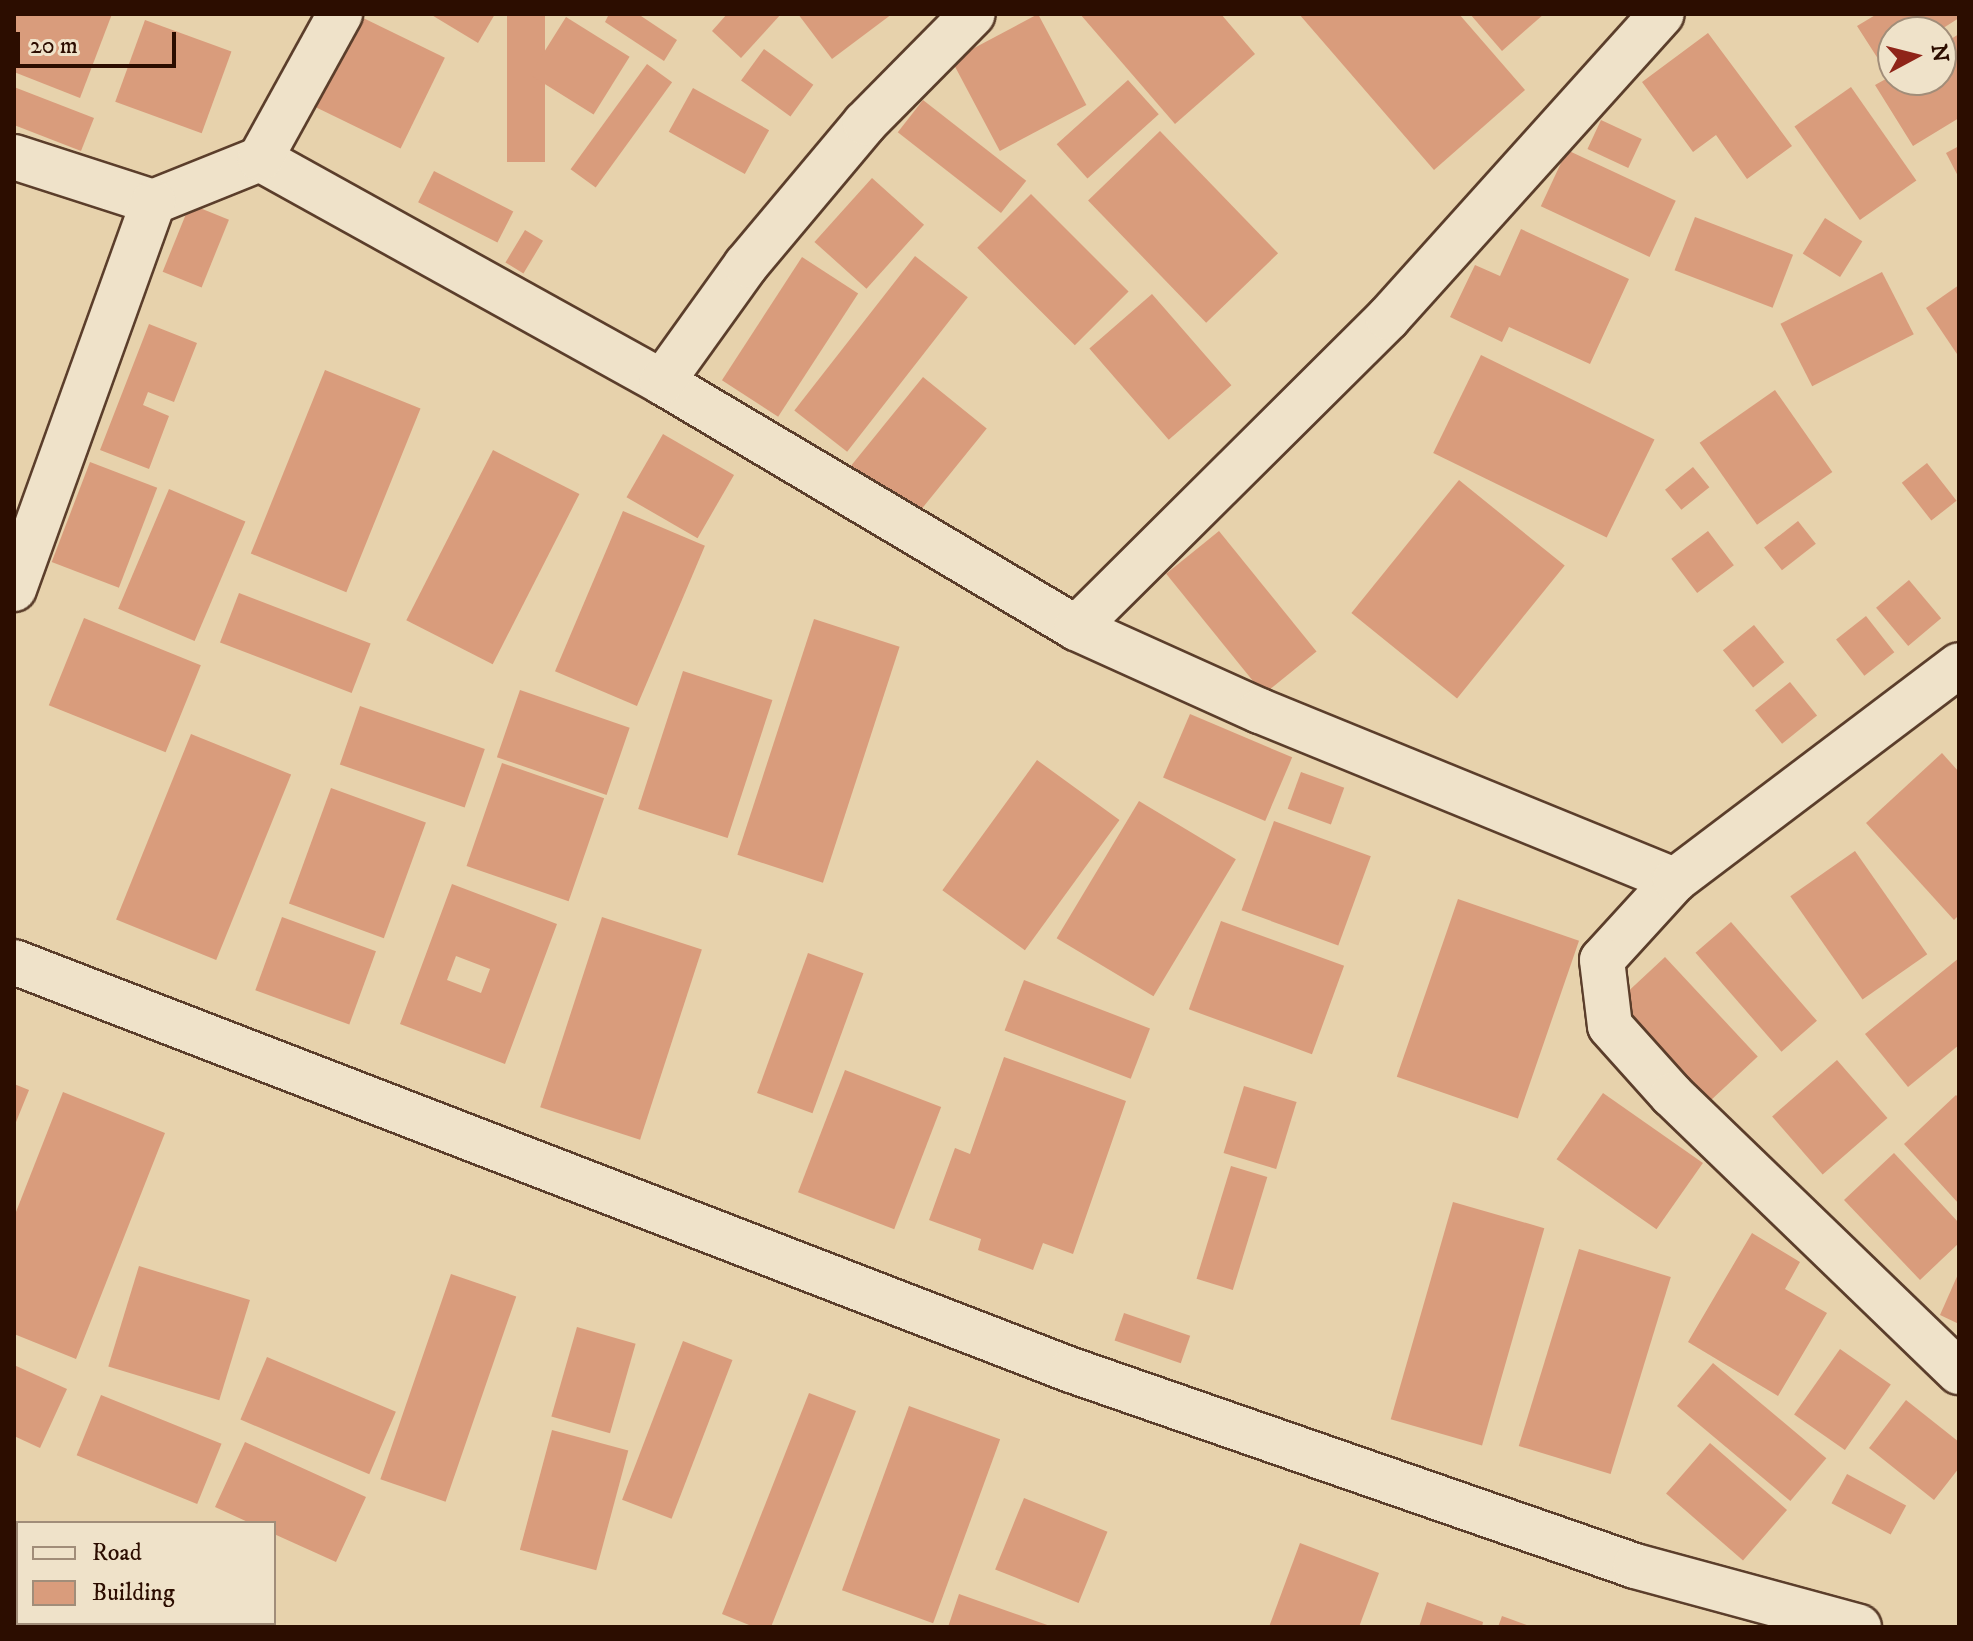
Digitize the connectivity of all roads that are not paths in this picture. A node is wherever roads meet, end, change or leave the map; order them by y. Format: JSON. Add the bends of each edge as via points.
{"nodes":[{"id":1,"x":340,"y":14,"type":"edge"},
{"id":2,"x":973,"y":14,"type":"edge"},
{"id":3,"x":1662,"y":14,"type":"edge"},
{"id":4,"x":14,"y":157,"type":"edge"},
{"id":5,"x":260,"y":159,"type":"junction"},
{"id":6,"x":153,"y":202,"type":"junction"},
{"id":7,"x":662,"y":382,"type":"junction"},
{"id":8,"x":14,"y":589,"type":"edge"},
{"id":9,"x":1076,"y":628,"type":"junction"},
{"id":10,"x":1959,"y":665,"type":"edge"},
{"id":11,"x":1675,"y":880,"type":"junction"},
{"id":12,"x":14,"y":962,"type":"edge"},
{"id":13,"x":1959,"y":1372,"type":"edge"},
{"id":14,"x":1859,"y":1627,"type":"edge"}],
"edges":[{"from":1,"to":5,"type":"street"},
{"from":2,"to":7,"type":"street","via":[[865,123],[746,265]]},
{"from":3,"to":9,"type":"street","via":[[1388,318]]},
{"from":4,"to":6,"type":"street"},
{"from":5,"to":6,"type":"street"},
{"from":5,"to":7,"type":"street"},
{"from":6,"to":8,"type":"street"},
{"from":7,"to":9,"type":"street"},
{"from":9,"to":11,"type":"street","via":[[1260,711]]},
{"from":10,"to":11,"type":"street"},
{"from":11,"to":13,"type":"street","via":[[1602,960],[1610,1026],[1672,1095]]},
{"from":12,"to":14,"type":"street","via":[[1071,1370],[1635,1566]]}]}
